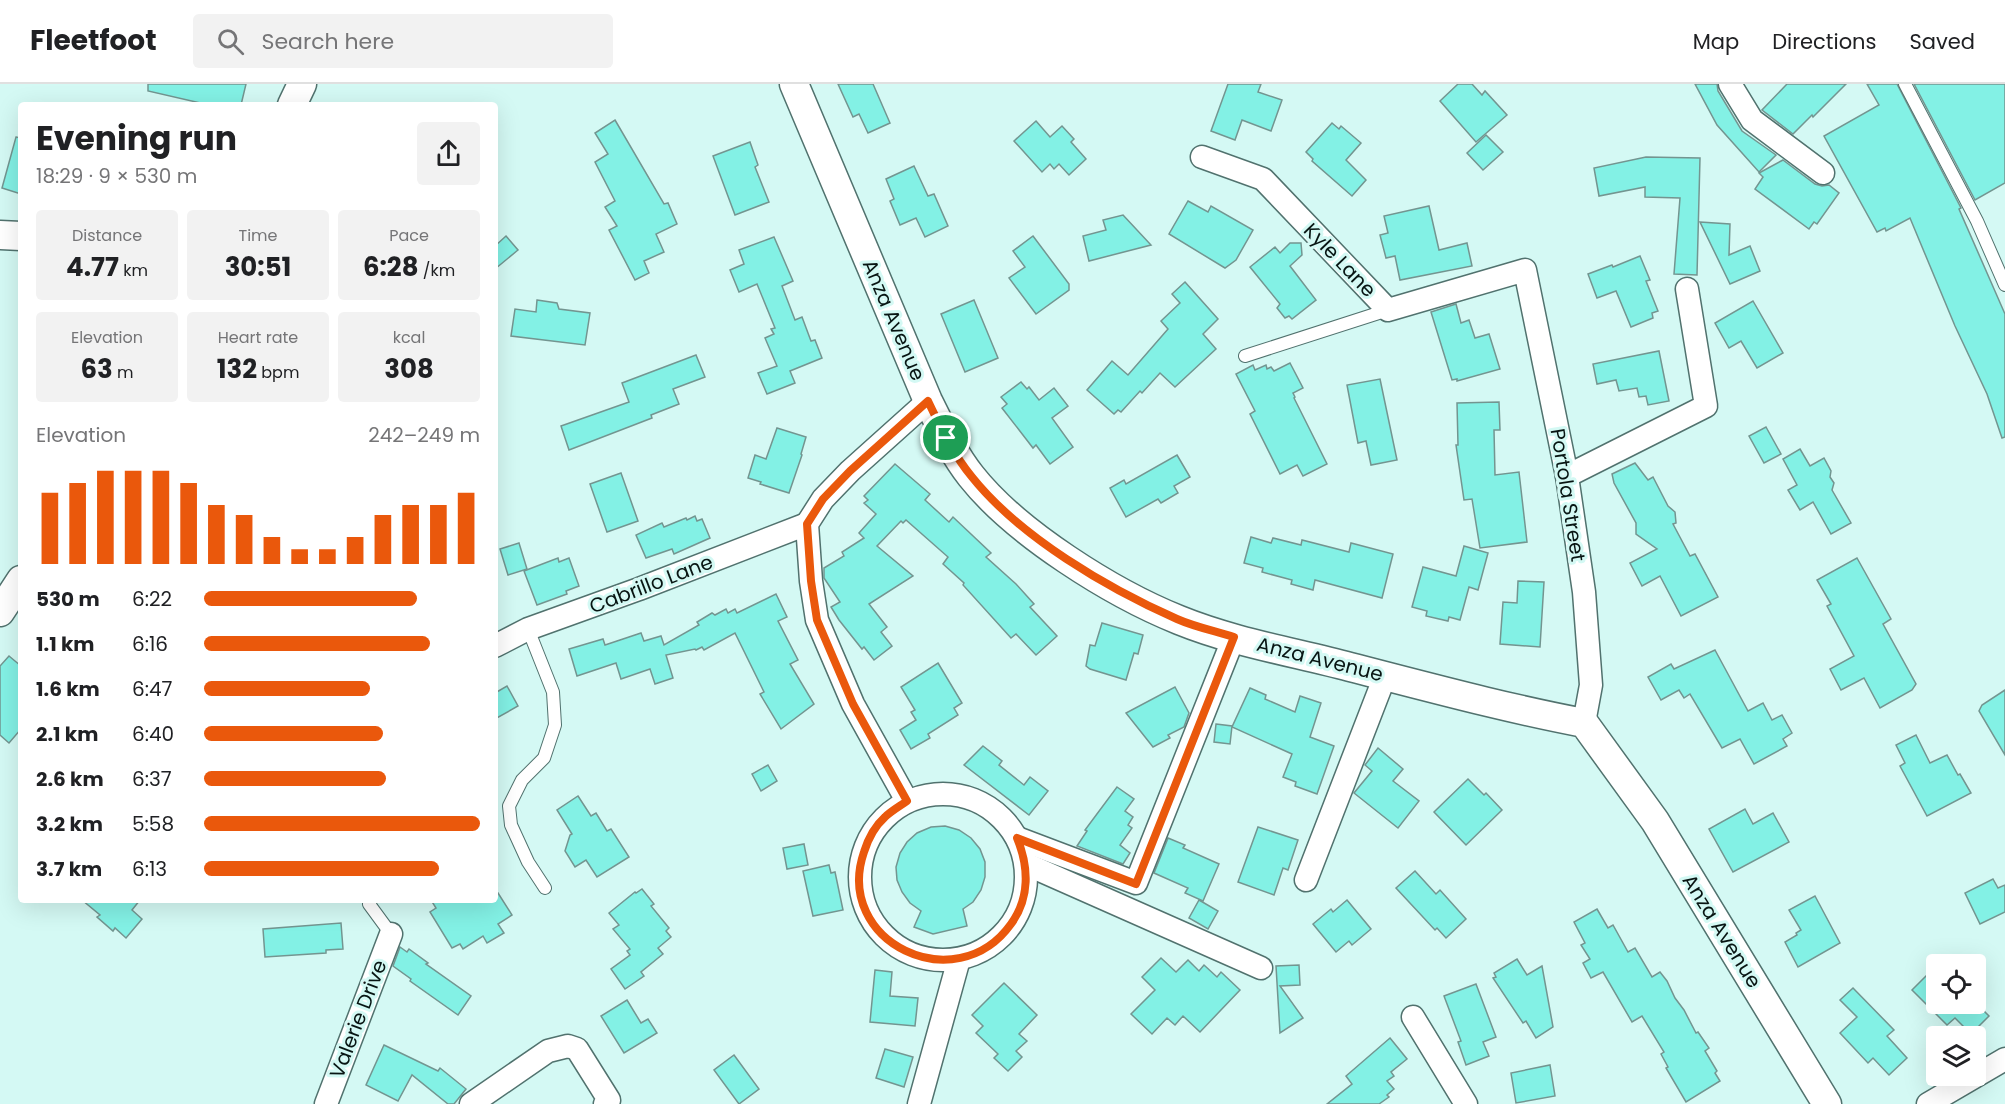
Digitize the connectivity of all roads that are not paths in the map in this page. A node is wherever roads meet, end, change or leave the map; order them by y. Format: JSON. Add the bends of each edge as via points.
{"nodes":[{"id":1,"x":302,"y":84,"type":"edge"},
{"id":2,"x":794,"y":84,"type":"edge"},
{"id":3,"x":1730,"y":84,"type":"edge"},
{"id":4,"x":1905,"y":84,"type":"edge"},
{"id":5,"x":293,"y":102,"type":"edge"},
{"id":6,"x":1202,"y":157,"type":"dead end"},
{"id":7,"x":1823,"y":173,"type":"dead end"},
{"id":8,"x":0,"y":235,"type":"edge"},
{"id":9,"x":18,"y":236,"type":"edge"},
{"id":10,"x":1525,"y":270,"type":"joint"},
{"id":11,"x":2005,"y":285,"type":"edge"},
{"id":12,"x":1686,"y":289,"type":"dead end"},
{"id":13,"x":1388,"y":310,"type":"junction"},
{"id":14,"x":1245,"y":356,"type":"dead end"},
{"id":15,"x":928,"y":401,"type":"junction"},
{"id":16,"x":1567,"y":476,"type":"junction"},
{"id":17,"x":807,"y":524,"type":"junction"},
{"id":18,"x":18,"y":585,"type":"edge"},
{"id":19,"x":0,"y":612,"type":"edge"},
{"id":20,"x":528,"y":629,"type":"junction"},
{"id":21,"x":1234,"y":637,"type":"junction"},
{"id":22,"x":498,"y":644,"type":"edge"},
{"id":23,"x":1385,"y":676,"type":"junction"},
{"id":24,"x":1584,"y":723,"type":"junction"},
{"id":25,"x":907,"y":801,"type":"junction"},
{"id":26,"x":1017,"y":838,"type":"junction"},
{"id":27,"x":1026,"y":864,"type":"junction"},
{"id":28,"x":1306,"y":880,"type":"dead end"},
{"id":29,"x":545,"y":888,"type":"dead end"},
{"id":30,"x":370,"y":903,"type":"edge"},
{"id":31,"x":391,"y":934,"type":"joint"},
{"id":32,"x":959,"y":959,"type":"junction"},
{"id":33,"x":1261,"y":968,"type":"dead end"},
{"id":34,"x":1413,"y":1017,"type":"dead end"},
{"id":35,"x":2005,"y":1059,"type":"edge"},
{"id":36,"x":326,"y":1104,"type":"edge"},
{"id":37,"x":471,"y":1104,"type":"edge"},
{"id":38,"x":605,"y":1104,"type":"edge"},
{"id":39,"x":920,"y":1104,"type":"edge"},
{"id":40,"x":1466,"y":1104,"type":"edge"},
{"id":41,"x":1827,"y":1104,"type":"edge"},
{"id":42,"x":1928,"y":1104,"type":"edge"}],
"edges":[{"from":1,"to":5,"type":"street"},
{"from":2,"to":15,"type":"street","name":"Anza Avenue"},
{"from":3,"to":7,"type":"street","via":[[1752,120]]},
{"from":4,"to":11,"type":"lane","via":[[1977,220]]},
{"from":6,"to":13,"type":"street","name":"Kyle Lane","via":[[1263,179]]},
{"from":8,"to":9,"type":"street"},
{"from":10,"to":13,"type":"street","name":"Kyle Lane"},
{"from":10,"to":16,"type":"street","name":"Portola Street"},
{"from":12,"to":16,"type":"street","via":[[1706,406]]},
{"from":13,"to":14,"type":"lane"},
{"from":15,"to":17,"type":"street","via":[[850,471],[823,499]]},
{"from":15,"to":21,"type":"street","name":"Anza Avenue","via":[[955,454],[1006,513],[1053,549],[1127,595],[1180,620]]},
{"from":16,"to":24,"type":"street","name":"Portola Street","via":[[1584,592],[1591,684]]},
{"from":17,"to":20,"type":"street","name":"Cabrillo Lane"},
{"from":17,"to":25,"type":"street","via":[[817,620],[853,704]]},
{"from":18,"to":19,"type":"street"},
{"from":20,"to":22,"type":"street","name":"Cabrillo Lane"},
{"from":20,"to":29,"type":"lane","via":[[553,692],[555,725],[544,758],[522,780],[509,806],[511,825]]},
{"from":21,"to":23,"type":"street","name":"Anza Avenue"},
{"from":21,"to":26,"type":"street","via":[[1136,884]]},
{"from":23,"to":24,"type":"street","name":"Anza Avenue"},
{"from":23,"to":28,"type":"street"},
{"from":24,"to":41,"type":"street","name":"Anza Avenue","via":[[1655,821]]},
{"from":25,"to":26,"type":"street","via":[[932,794],[957,794],[981,802],[1002,817]]},
{"from":25,"to":32,"type":"street","via":[[885,816],[868,838],[860,863],[860,890],[868,916],[884,938],[906,953],[932,960]]},
{"from":26,"to":27,"type":"street"},
{"from":27,"to":32,"type":"street","via":[[1026,890],[1018,914],[990,945]]},
{"from":27,"to":33,"type":"street"},
{"from":30,"to":31,"type":"lane"},
{"from":31,"to":36,"type":"street","name":"Valerie Drive"},
{"from":32,"to":39,"type":"street"},
{"from":34,"to":40,"type":"street"},
{"from":35,"to":42,"type":"street"},
{"from":37,"to":38,"type":"street","via":[[548,1051],[568,1046],[578,1049],[609,1100]]}]}
